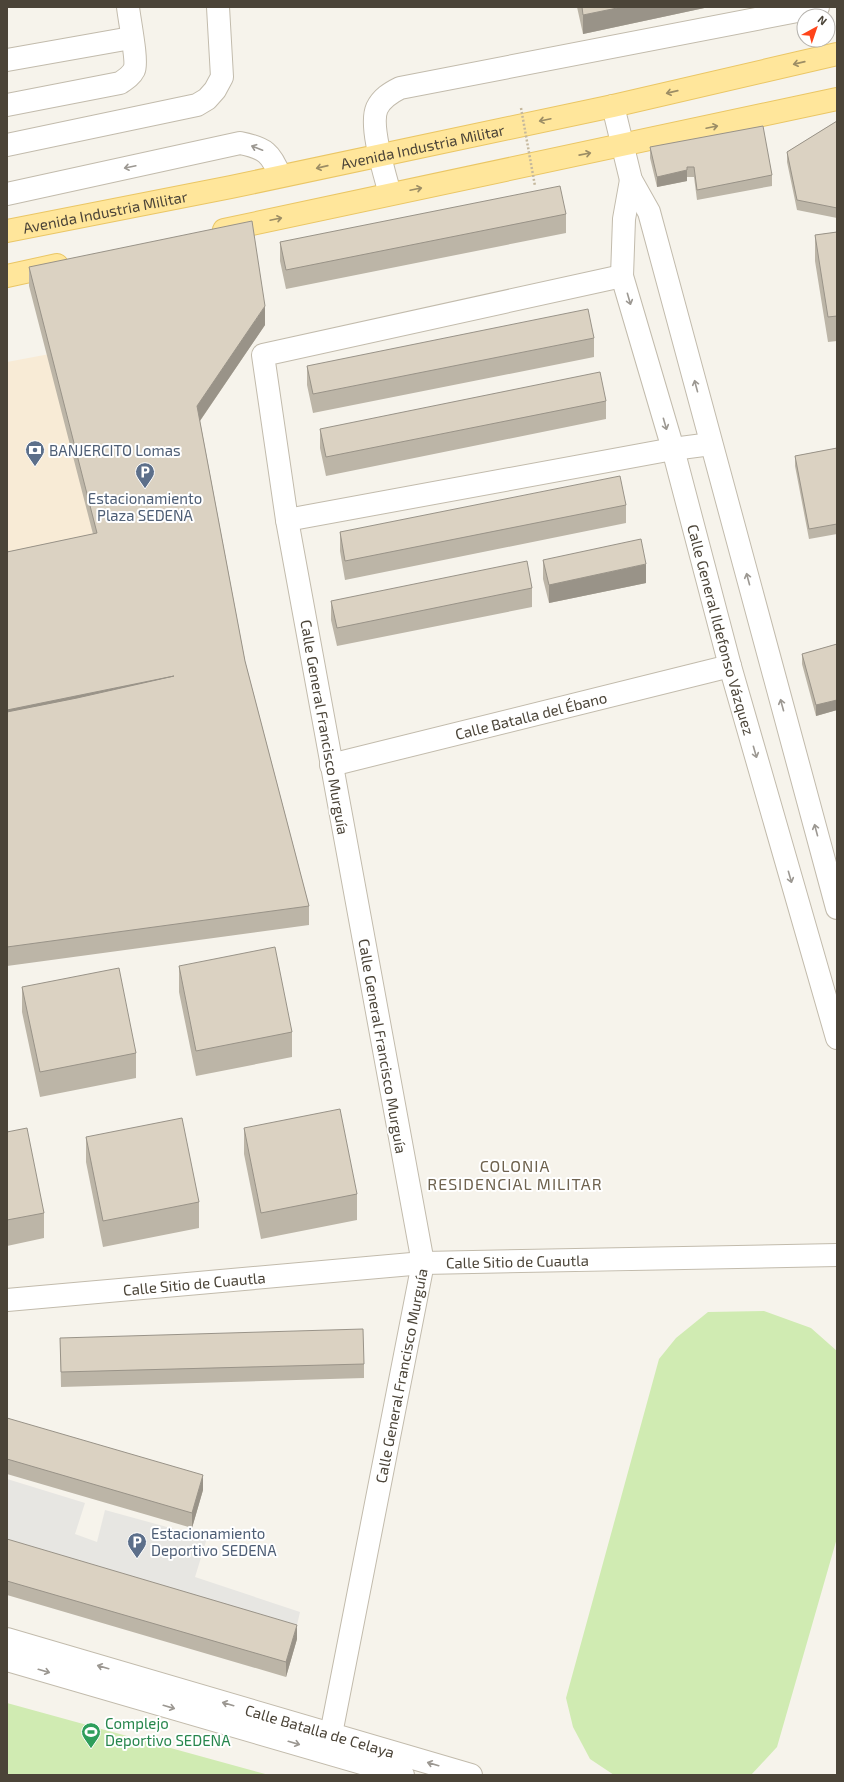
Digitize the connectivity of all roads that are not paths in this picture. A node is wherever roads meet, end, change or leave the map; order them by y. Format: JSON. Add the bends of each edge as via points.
{"nodes":[{"id":1,"x":128,"y":7,"type":"edge"},
{"id":2,"x":218,"y":7,"type":"edge"},
{"id":3,"x":818,"y":7,"type":"edge"},
{"id":4,"x":131,"y":38,"type":"junction"},
{"id":5,"x":837,"y":54,"type":"edge"},
{"id":6,"x":7,"y":60,"type":"edge"},
{"id":7,"x":837,"y":99,"type":"edge"},
{"id":8,"x":7,"y":105,"type":"edge"},
{"id":9,"x":613,"y":106,"type":"junction"},
{"id":10,"x":7,"y":145,"type":"edge"},
{"id":11,"x":623,"y":146,"type":"junction"},
{"id":12,"x":380,"y":154,"type":"junction"},
{"id":13,"x":280,"y":176,"type":"junction"},
{"id":14,"x":631,"y":180,"type":"junction"},
{"id":15,"x":7,"y":194,"type":"edge"},
{"id":16,"x":390,"y":194,"type":"junction"},
{"id":17,"x":649,"y":212,"type":"junction"},
{"id":18,"x":624,"y":219,"type":"junction"},
{"id":19,"x":7,"y":231,"type":"edge"},
{"id":20,"x":206,"y":234,"type":"edge"},
{"id":21,"x":74,"y":262,"type":"edge"},
{"id":22,"x":7,"y":276,"type":"edge"},
{"id":23,"x":622,"y":276,"type":"junction"},
{"id":24,"x":712,"y":444,"type":"junction"},
{"id":25,"x":672,"y":449,"type":"junction"},
{"id":26,"x":287,"y":520,"type":"junction"},
{"id":27,"x":730,"y":666,"type":"junction"},
{"id":28,"x":332,"y":765,"type":"junction"},
{"id":29,"x":837,"y":908,"type":"edge"},
{"id":30,"x":837,"y":1038,"type":"edge"},
{"id":31,"x":837,"y":1255,"type":"edge"},
{"id":32,"x":423,"y":1263,"type":"junction"},
{"id":33,"x":7,"y":1300,"type":"edge"},
{"id":34,"x":7,"y":1639,"type":"edge"},
{"id":35,"x":7,"y":1660,"type":"edge"},
{"id":36,"x":331,"y":1734,"type":"junction"},
{"id":37,"x":403,"y":1775,"type":"edge"},
{"id":38,"x":471,"y":1775,"type":"edge"}],
"edges":[{"from":1,"to":4,"type":"street"},
{"from":2,"to":10,"type":"street","via":[[222,77],[207,99],[197,105]]},
{"from":3,"to":12,"type":"street","via":[[400,88],[385,96],[376,109],[374,124]]},
{"from":4,"to":6,"type":"street"},
{"from":4,"to":8,"type":"street","via":[[135,69],[120,83]]},
{"from":5,"to":9,"type":"main road","name":"Avenida Industria Militar","one_way":true},
{"from":11,"to":7,"type":"main road","one_way":true},
{"from":9,"to":11,"type":"street","name":"Calle General Ildefonso Vázquez"},
{"from":9,"to":12,"type":"main road","name":"Avenida Industria Militar","one_way":true},
{"from":11,"to":14,"type":"street","name":"Calle General Ildefonso Vázquez"},
{"from":16,"to":11,"type":"main road","one_way":true},
{"from":12,"to":13,"type":"main road","name":"Avenida Industria Militar","one_way":true},
{"from":12,"to":16,"type":"street"},
{"from":13,"to":15,"type":"street","one_way":true,"via":[[268,153],[257,146],[240,143]]},
{"from":13,"to":19,"type":"main road","name":"Avenida Industria Militar"},
{"from":14,"to":17,"type":"street","name":"Calle General Ildefonso Vázquez"},
{"from":14,"to":18,"type":"street","name":"Calle General Ildefonso Vázquez"},
{"from":20,"to":16,"type":"main road","one_way":true},
{"from":17,"to":18,"type":"street"},
{"from":24,"to":17,"type":"street","name":"Calle General Ildefonso Vázquez","one_way":true},
{"from":18,"to":23,"type":"street","name":"Calle General Ildefonso Vázquez"},
{"from":21,"to":22,"type":"main road"},
{"from":23,"to":25,"type":"street","name":"Calle General Ildefonso Vázquez","one_way":true},
{"from":23,"to":26,"type":"street","name":"Calle General Francisco Murguía","via":[[263,355]]},
{"from":24,"to":25,"type":"street"},
{"from":29,"to":24,"type":"street","name":"Calle General Ildefonso Vázquez","one_way":true},
{"from":25,"to":26,"type":"street"},
{"from":25,"to":27,"type":"street","name":"Calle General Ildefonso Vázquez"},
{"from":26,"to":28,"type":"street","name":"Calle General Francisco Murguía"},
{"from":27,"to":28,"type":"street","name":"Calle Batalla del Ébano"},
{"from":27,"to":30,"type":"street","name":"Calle General Ildefonso Vázquez","one_way":true},
{"from":28,"to":32,"type":"street","name":"Calle General Francisco Murguía"},
{"from":31,"to":32,"type":"street","name":"Calle Sitio de Cuautla"},
{"from":32,"to":33,"type":"street","name":"Calle Sitio de Cuautla"},
{"from":32,"to":36,"type":"street","name":"Calle General Francisco Murguía"},
{"from":36,"to":34,"type":"street","name":"Calle Batalla de Celaya","one_way":true},
{"from":35,"to":37,"type":"street","name":"Calle Batalla de Celaya","one_way":true},
{"from":38,"to":36,"type":"street","name":"Calle Batalla de Celaya","one_way":true}]}
